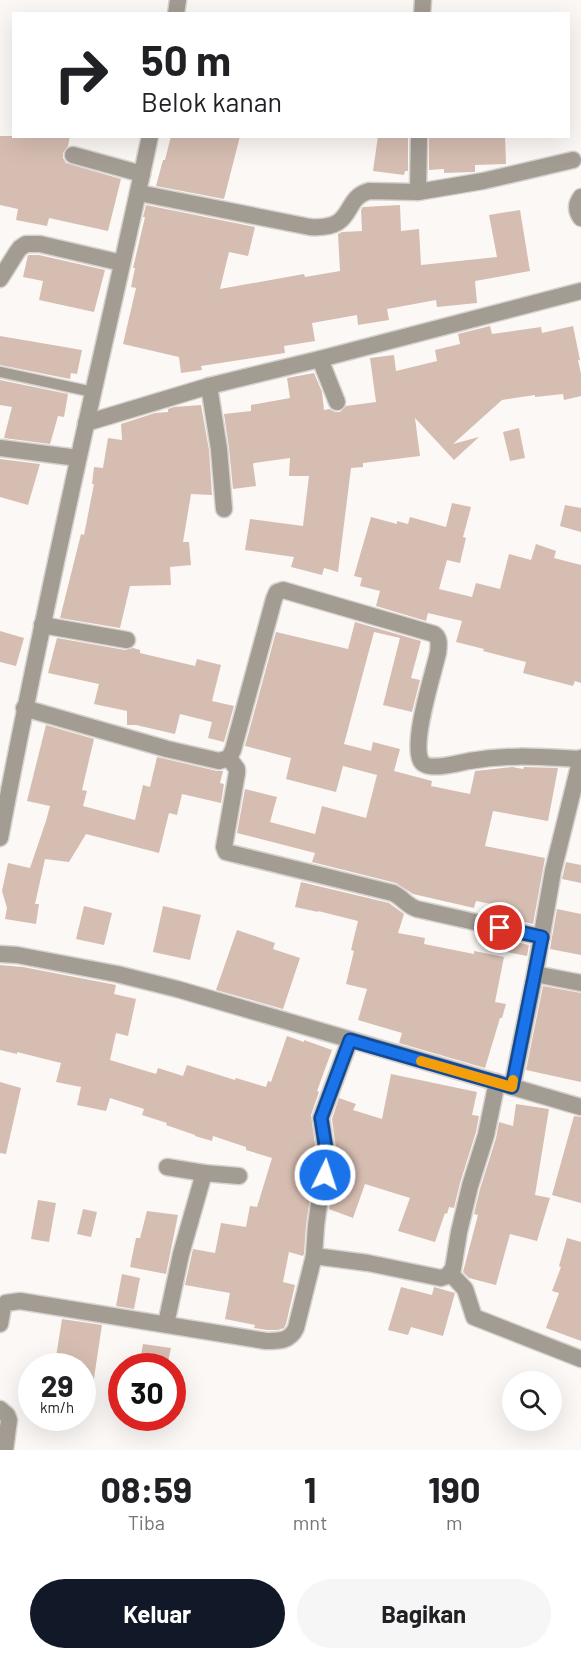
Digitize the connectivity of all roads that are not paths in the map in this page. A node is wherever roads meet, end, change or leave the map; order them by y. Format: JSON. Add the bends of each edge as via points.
{"nodes":[{"id":1,"x":150,"y":138,"type":"edge"},
{"id":2,"x":419,"y":138,"type":"edge"},
{"id":3,"x":73,"y":155,"type":"dead end"},
{"id":4,"x":573,"y":160,"type":"dead end"},
{"id":5,"x":142,"y":174,"type":"junction"},
{"id":6,"x":418,"y":192,"type":"junction"},
{"id":7,"x":139,"y":193,"type":"junction"},
{"id":8,"x":581,"y":197,"type":"edge"},
{"id":9,"x":581,"y":218,"type":"edge"},
{"id":10,"x":122,"y":263,"type":"junction"},
{"id":11,"x":0,"y":279,"type":"edge"},
{"id":12,"x":581,"y":291,"type":"edge"},
{"id":13,"x":320,"y":359,"type":"junction"},
{"id":14,"x":0,"y":372,"type":"edge"},
{"id":15,"x":209,"y":386,"type":"junction"},
{"id":16,"x":93,"y":392,"type":"junction"},
{"id":17,"x":337,"y":402,"type":"dead end"},
{"id":18,"x":86,"y":423,"type":"junction"},
{"id":19,"x":0,"y":448,"type":"edge"},
{"id":20,"x":78,"y":458,"type":"junction"},
{"id":21,"x":224,"y":509,"type":"dead end"},
{"id":22,"x":42,"y":625,"type":"junction"},
{"id":23,"x":128,"y":640,"type":"dead end"},
{"id":24,"x":24,"y":708,"type":"junction"},
{"id":25,"x":229,"y":758,"type":"junction"},
{"id":26,"x":581,"y":759,"type":"edge"},
{"id":27,"x":0,"y":838,"type":"edge"},
{"id":28,"x":542,"y":937,"type":"junction"},
{"id":29,"x":0,"y":954,"type":"edge"},
{"id":30,"x":535,"y":974,"type":"junction"},
{"id":31,"x":581,"y":983,"type":"edge"},
{"id":32,"x":350,"y":1040,"type":"junction"},
{"id":33,"x":504,"y":1084,"type":"junction"},
{"id":34,"x":581,"y":1107,"type":"edge"},
{"id":35,"x":167,"y":1167,"type":"dead end"},
{"id":36,"x":204,"y":1173,"type":"junction"},
{"id":37,"x":239,"y":1176,"type":"dead end"},
{"id":38,"x":314,"y":1256,"type":"junction"},
{"id":39,"x":450,"y":1273,"type":"junction"},
{"id":40,"x":0,"y":1324,"type":"edge"},
{"id":41,"x":166,"y":1324,"type":"junction"},
{"id":42,"x":581,"y":1359,"type":"edge"},
{"id":43,"x":0,"y":1409,"type":"edge"},
{"id":44,"x":5,"y":1450,"type":"edge"}],
"edges":[{"from":1,"to":5,"type":"street"},
{"from":2,"to":6,"type":"street"},
{"from":3,"to":5,"type":"street"},
{"from":4,"to":6,"type":"street"},
{"from":5,"to":7,"type":"street"},
{"from":6,"to":7,"type":"street","via":[[363,193],[345,217],[320,228]]},
{"from":7,"to":10,"type":"street"},
{"from":8,"to":9,"type":"street","via":[[577,209]]},
{"from":10,"to":11,"type":"street","via":[[26,244]]},
{"from":10,"to":16,"type":"street"},
{"from":12,"to":13,"type":"street"},
{"from":13,"to":15,"type":"street"},
{"from":13,"to":17,"type":"street"},
{"from":14,"to":16,"type":"lane"},
{"from":15,"to":18,"type":"street"},
{"from":15,"to":21,"type":"street"},
{"from":16,"to":18,"type":"street"},
{"from":18,"to":20,"type":"street"},
{"from":19,"to":20,"type":"street"},
{"from":20,"to":22,"type":"street"},
{"from":22,"to":23,"type":"street"},
{"from":22,"to":24,"type":"street"},
{"from":24,"to":25,"type":"street","via":[[167,749],[219,761]]},
{"from":24,"to":27,"type":"street"},
{"from":25,"to":26,"type":"street","via":[[274,599],[283,590],[437,636],[438,652],[418,743],[424,765],[520,755]]},
{"from":25,"to":28,"type":"street","via":[[237,773],[225,852],[393,893],[417,909]]},
{"from":26,"to":28,"type":"street","via":[[553,871]]},
{"from":28,"to":30,"type":"street"},
{"from":29,"to":32,"type":"street","via":[[117,974]]},
{"from":30,"to":31,"type":"street"},
{"from":30,"to":33,"type":"street"},
{"from":32,"to":33,"type":"street"},
{"from":32,"to":38,"type":"street","via":[[321,1118],[328,1162],[315,1226]]},
{"from":33,"to":34,"type":"street"},
{"from":33,"to":39,"type":"street","via":[[470,1186]]},
{"from":35,"to":36,"type":"street"},
{"from":36,"to":37,"type":"street"},
{"from":36,"to":41,"type":"street"},
{"from":38,"to":39,"type":"street","via":[[441,1278]]},
{"from":38,"to":41,"type":"street","via":[[296,1328],[288,1339],[266,1341]]},
{"from":39,"to":42,"type":"street","via":[[465,1289],[474,1317]]},
{"from":40,"to":41,"type":"street","via":[[6,1303],[20,1301]]},
{"from":43,"to":44,"type":"street","via":[[9,1420]]}]}
